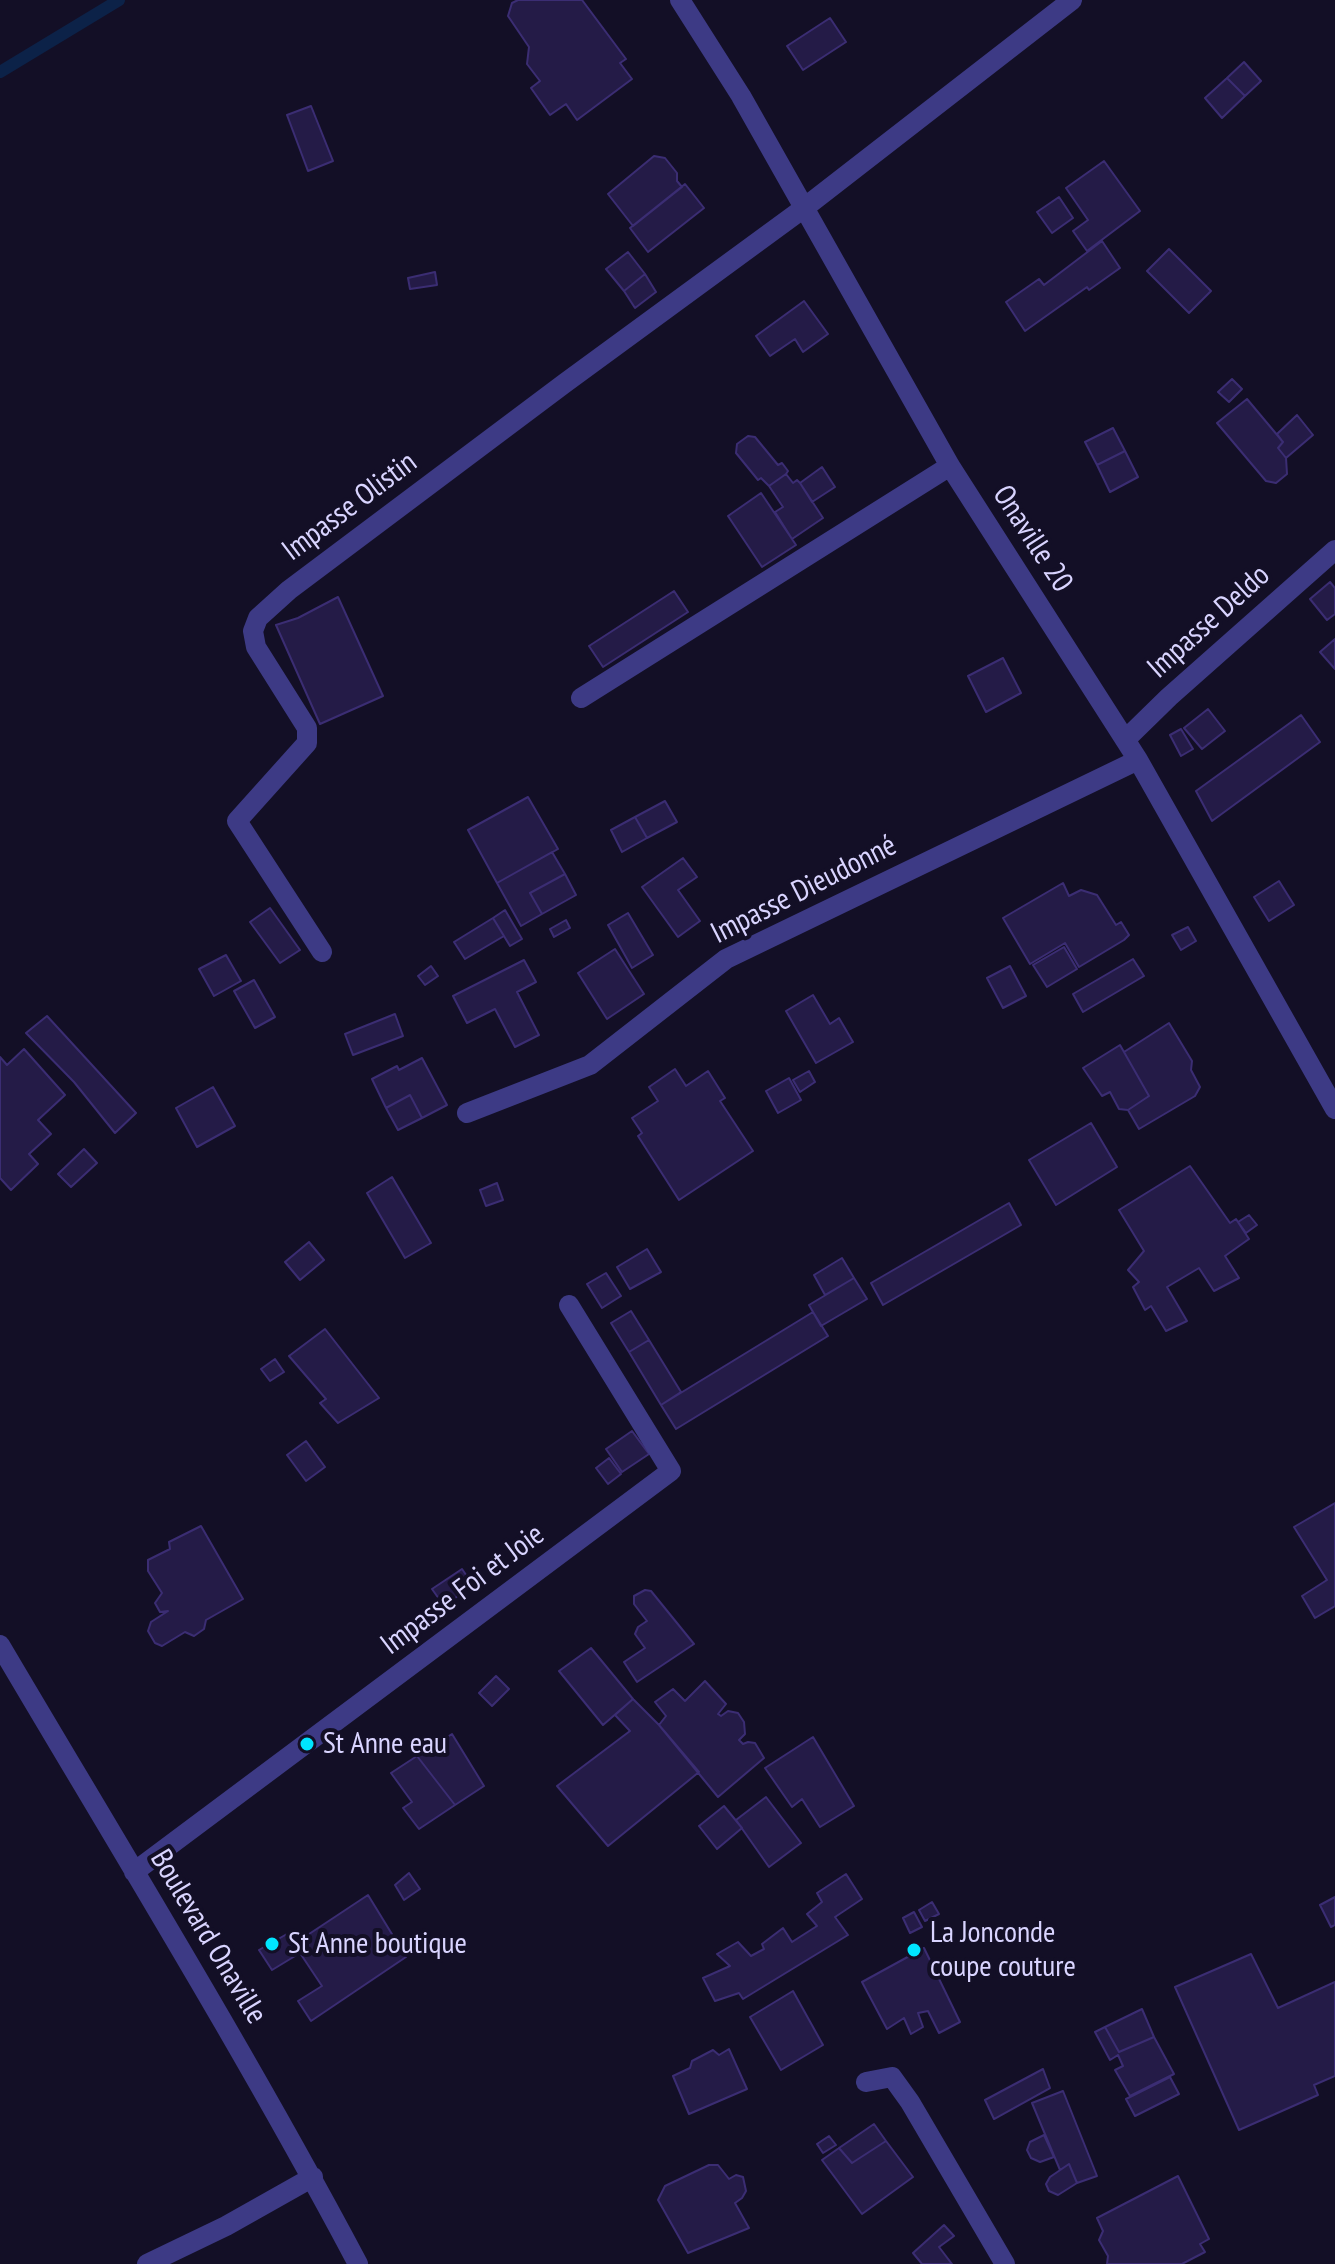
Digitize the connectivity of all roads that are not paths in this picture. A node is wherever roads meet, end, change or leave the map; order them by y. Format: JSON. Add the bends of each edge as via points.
{"nodes":[{"id":1,"x":680,"y":0,"type":"edge"},
{"id":2,"x":1072,"y":0,"type":"edge"},
{"id":3,"x":804,"y":208,"type":"junction"},
{"id":4,"x":950,"y":466,"type":"junction"},
{"id":5,"x":1335,"y":550,"type":"edge"},
{"id":6,"x":581,"y":698,"type":"dead end"},
{"id":7,"x":1125,"y":740,"type":"junction"},
{"id":8,"x":1138,"y":760,"type":"junction"},
{"id":9,"x":322,"y":952,"type":"dead end"},
{"id":10,"x":1335,"y":1109,"type":"edge"},
{"id":11,"x":467,"y":1113,"type":"dead end"},
{"id":12,"x":569,"y":1305,"type":"dead end"},
{"id":13,"x":0,"y":1645,"type":"edge"},
{"id":14,"x":134,"y":1872,"type":"junction"},
{"id":15,"x":866,"y":2082,"type":"dead end"},
{"id":16,"x":313,"y":2177,"type":"junction"},
{"id":17,"x":147,"y":2264,"type":"edge"},
{"id":18,"x":358,"y":2264,"type":"edge"},
{"id":19,"x":1005,"y":2264,"type":"edge"}],
"edges":[{"from":1,"to":3,"type":"street","name":"Onaville 20"},
{"from":2,"to":3,"type":"street"},
{"from":3,"to":4,"type":"street","name":"Onaville 20"},
{"from":3,"to":9,"type":"street","name":"Impasse Olistin","via":[[258,618],[253,631],[256,647],[307,728],[307,743],[237,821]]},
{"from":4,"to":6,"type":"street"},
{"from":4,"to":7,"type":"street","name":"Onaville 20"},
{"from":5,"to":7,"type":"street","name":"Impasse Deldo"},
{"from":7,"to":8,"type":"street","name":"Onaville 20"},
{"from":8,"to":10,"type":"street","name":"Onaville 20"},
{"from":8,"to":11,"type":"street","name":"Impasse Dieudonné","via":[[726,959],[590,1065]]},
{"from":12,"to":14,"type":"street","name":"Impasse Foi et Joie","via":[[671,1471]]},
{"from":13,"to":14,"type":"street","name":"Boulevard Onaville"},
{"from":14,"to":16,"type":"street","name":"Boulevard Onaville"},
{"from":15,"to":19,"type":"street","via":[[892,2077]]},
{"from":16,"to":17,"type":"street"},
{"from":16,"to":18,"type":"street","name":"Boulevard Onaville"}]}
